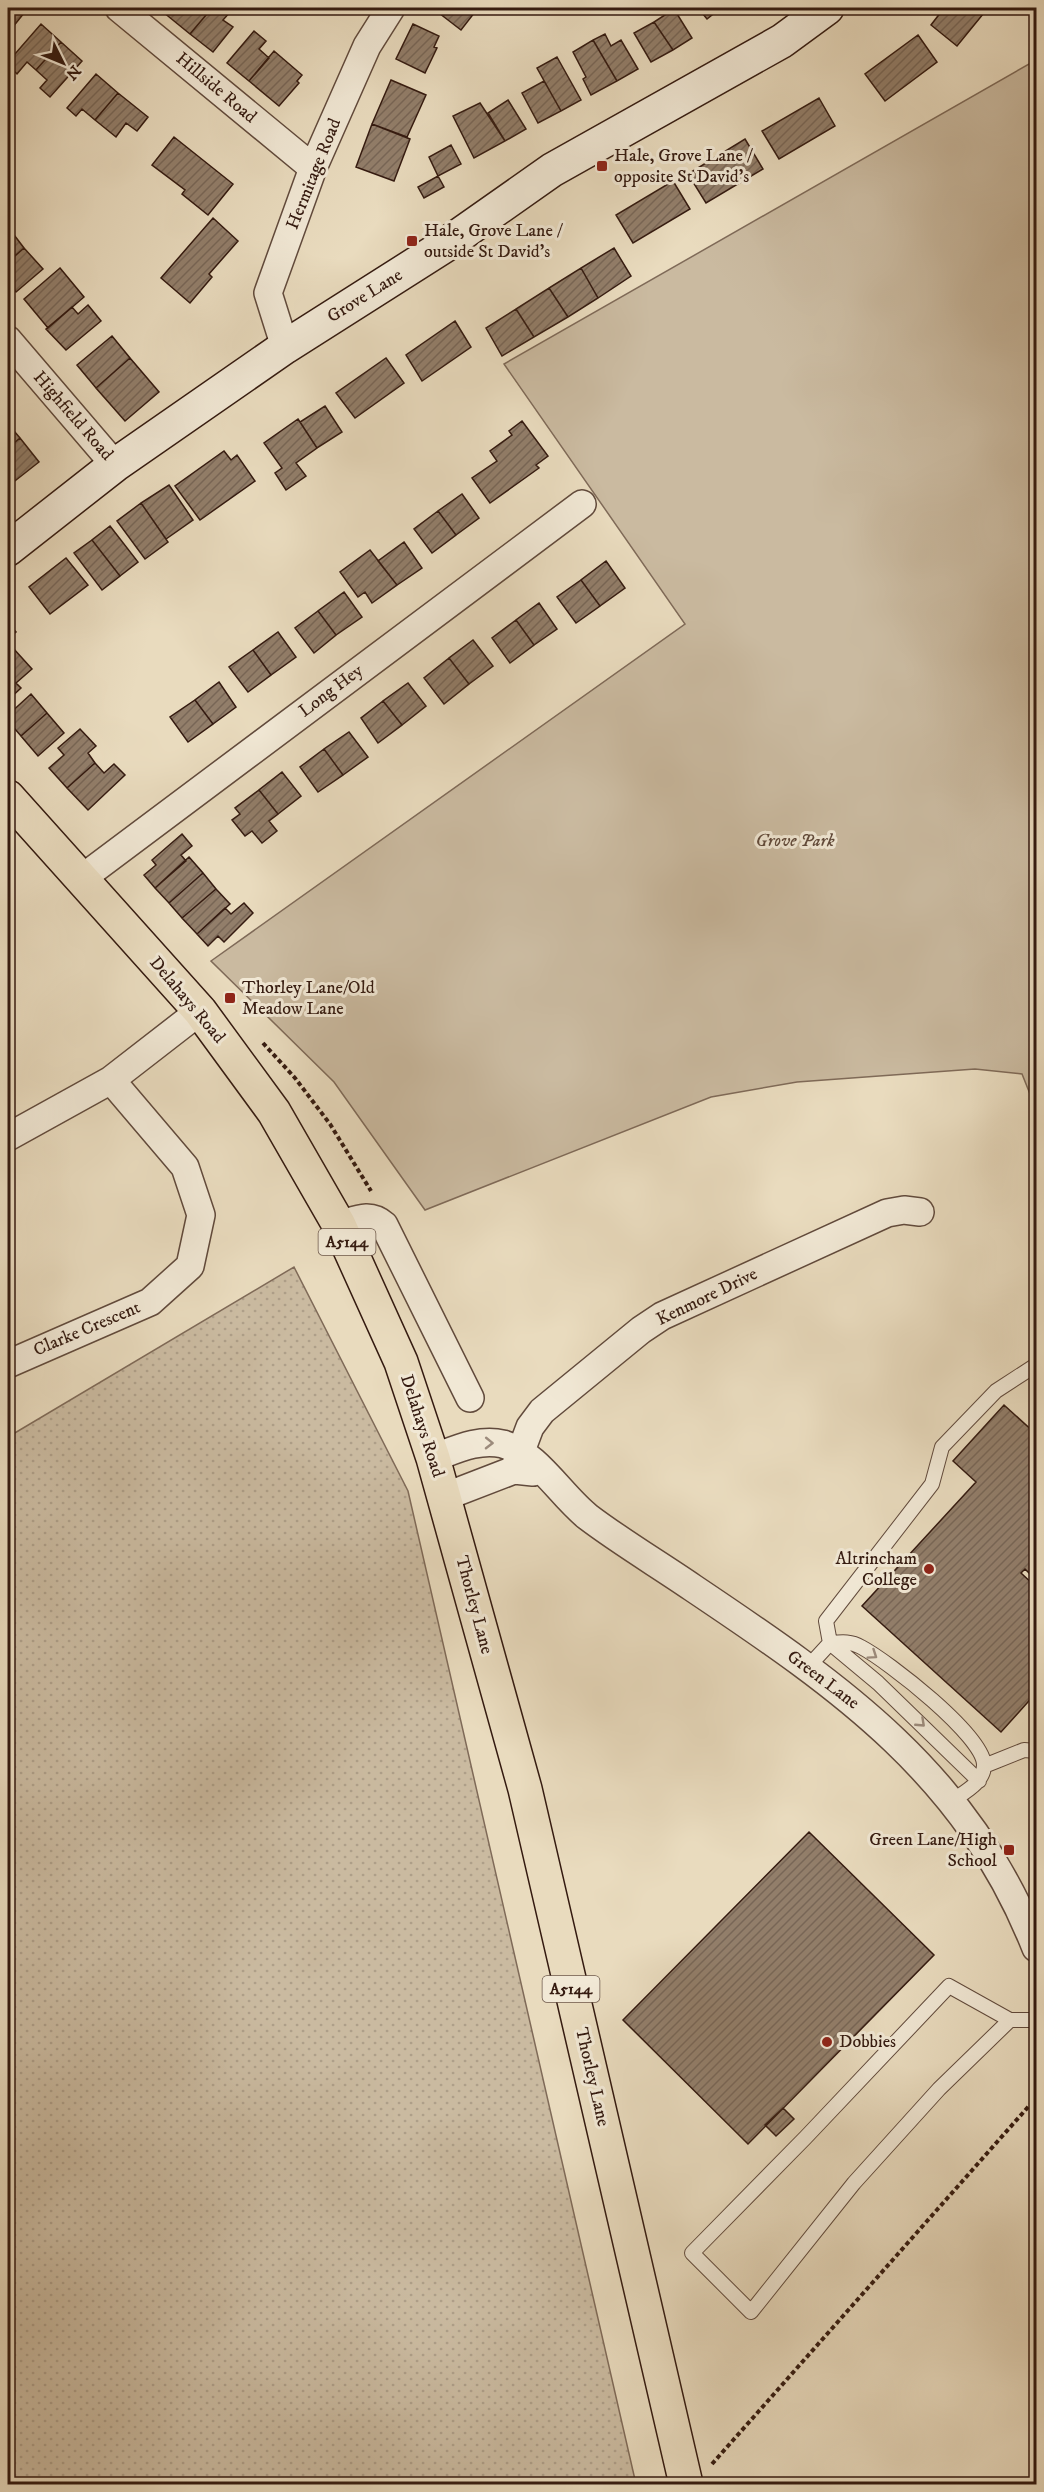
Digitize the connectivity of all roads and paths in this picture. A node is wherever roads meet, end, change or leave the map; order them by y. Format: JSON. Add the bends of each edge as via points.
{"nodes":[{"id":1,"x":119,"y":8,"type":"edge"},
{"id":2,"x":391,"y":8,"type":"edge"},
{"id":3,"x":827,"y":8,"type":"edge"},
{"id":4,"x":313,"y":168,"type":"junction"},
{"id":5,"x":8,"y":340,"type":"edge"},
{"id":6,"x":285,"y":347,"type":"junction"},
{"id":7,"x":115,"y":465,"type":"junction"},
{"id":8,"x":582,"y":504,"type":"dead end"},
{"id":9,"x":8,"y":549,"type":"edge"},
{"id":10,"x":8,"y":797,"type":"edge"},
{"id":11,"x":81,"y":879,"type":"junction"},
{"id":12,"x":200,"y":1011,"type":"junction"},
{"id":13,"x":111,"y":1080,"type":"junction"},
{"id":14,"x":8,"y":1137,"type":"edge"},
{"id":15,"x":920,"y":1212,"type":"dead end"},
{"id":16,"x":339,"y":1225,"type":"junction"},
{"id":17,"x":8,"y":1364,"type":"edge"},
{"id":18,"x":1036,"y":1365,"type":"edge"},
{"id":19,"x":470,"y":1398,"type":"dead end"},
{"id":20,"x":433,"y":1458,"type":"junction"},
{"id":21,"x":518,"y":1461,"type":"junction"},
{"id":22,"x":444,"y":1497,"type":"junction"},
{"id":23,"x":830,"y":1643,"type":"junction"},
{"id":24,"x":808,"y":1666,"type":"junction"},
{"id":25,"x":1036,"y":1751,"type":"edge"},
{"id":26,"x":984,"y":1766,"type":"junction"},
{"id":27,"x":979,"y":1781,"type":"junction"},
{"id":28,"x":952,"y":1801,"type":"junction"},
{"id":29,"x":1036,"y":1948,"type":"edge"},
{"id":30,"x":1010,"y":2020,"type":"junction"},
{"id":31,"x":1036,"y":2020,"type":"edge"},
{"id":32,"x":1036,"y":2098,"type":"edge"},
{"id":33,"x":698,"y":2476,"type":"edge"}],
"edges":[{"from":1,"to":4,"type":"street","name":"Hillside Road"},
{"from":2,"to":4,"type":"street","name":"Hermitage Road","via":[[367,46]]},
{"from":3,"to":6,"type":"street","name":"Grove Lane","via":[[782,41],[552,170],[444,246]]},
{"from":4,"to":6,"type":"street","name":"Hermitage Road","via":[[268,293]]},
{"from":5,"to":7,"type":"street","name":"Highfield Road"},
{"from":6,"to":7,"type":"street","name":"Grove Lane"},
{"from":7,"to":9,"type":"street","name":"Grove Lane"},
{"from":8,"to":11,"type":"street","name":"Long Hey"},
{"from":10,"to":11,"type":"main road","name":"Delahays Road","number":"A5144"},
{"from":11,"to":12,"type":"main road","name":"Delahays Road","number":"A5144"},
{"from":12,"to":13,"type":"street"},
{"from":12,"to":16,"type":"main road","name":"Delahays Road","number":"A5144","via":[[274,1112]]},
{"from":13,"to":14,"type":"street"},
{"from":13,"to":17,"type":"street","name":"Clarke Crescent","via":[[185,1167],[201,1215],[190,1266],[150,1302]]},
{"from":15,"to":21,"type":"street","name":"Kenmore Drive","via":[[887,1213],[662,1316],[542,1410],[530,1427]]},
{"from":16,"to":19,"type":"street","via":[[368,1217],[384,1225]]},
{"from":16,"to":20,"type":"main road","name":"Delahays Road","number":"A5144","via":[[401,1362]]},
{"from":18,"to":23,"type":"lane","via":[[996,1391],[942,1447],[932,1484],[826,1621]]},
{"from":20,"to":21,"type":"street","name":"Green Lane","one_way":true,"via":[[480,1443],[495,1443]]},
{"from":20,"to":22,"type":"main road","name":"Delahays Road","number":"A5144"},
{"from":21,"to":22,"type":"street"},
{"from":21,"to":24,"type":"street","name":"Green Lane","via":[[534,1462],[587,1516]]},
{"from":22,"to":33,"type":"main road","name":"Thorley Lane","number":"A5144","via":[[525,1789]]},
{"from":23,"to":24,"type":"lane"},
{"from":23,"to":26,"type":"lane","one_way":true,"via":[[846,1641],[861,1647],[899,1672],[967,1733],[981,1750]]},
{"from":23,"to":27,"type":"lane","one_way":true,"via":[[878,1683]]},
{"from":24,"to":28,"type":"street","name":"Green Lane","via":[[881,1726]]},
{"from":25,"to":26,"type":"lane","via":[[1024,1750]]},
{"from":26,"to":27,"type":"lane"},
{"from":27,"to":28,"type":"lane"},
{"from":28,"to":29,"type":"street","name":"Green Lane","via":[[997,1864]]},
{"from":30,"to":30,"type":"lane","via":[[939,2089],[854,2182],[751,2312],[692,2253],[949,1986]]},
{"from":30,"to":31,"type":"lane"},
{"from":32,"to":33,"type":"path"}]}
